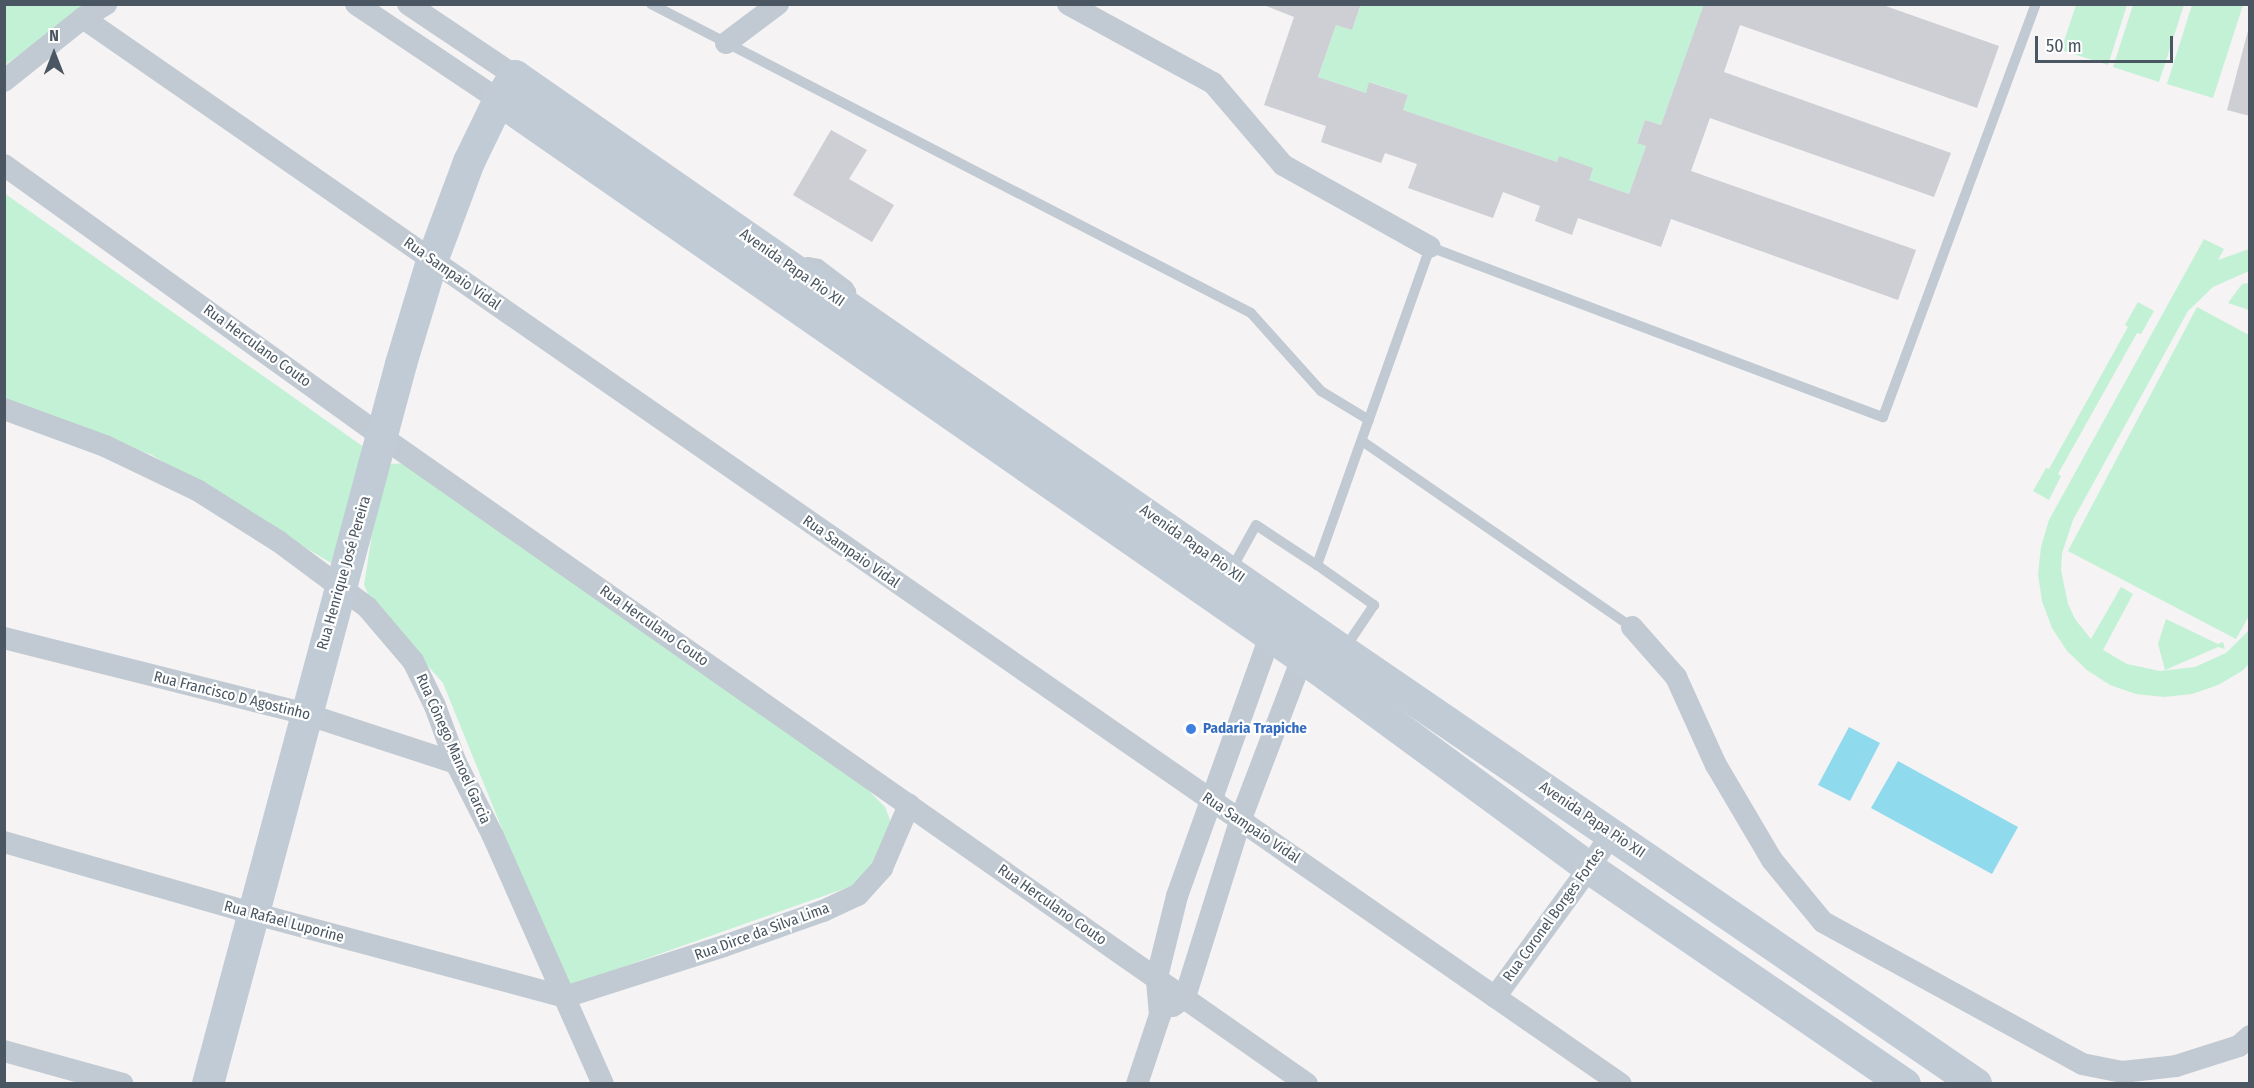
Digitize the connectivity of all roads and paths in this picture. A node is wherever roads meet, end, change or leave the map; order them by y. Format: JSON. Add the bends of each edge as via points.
{"nodes":[{"id":1,"x":106,"y":4,"type":"edge"},
{"id":2,"x":356,"y":4,"type":"edge"},
{"id":3,"x":408,"y":4,"type":"edge"},
{"id":4,"x":651,"y":4,"type":"edge"},
{"id":5,"x":778,"y":4,"type":"edge"},
{"id":6,"x":1068,"y":4,"type":"edge"},
{"id":7,"x":2036,"y":4,"type":"edge"},
{"id":8,"x":83,"y":18,"type":"junction"},
{"id":9,"x":726,"y":43,"type":"junction"},
{"id":10,"x":4,"y":81,"type":"edge"},
{"id":11,"x":507,"y":88,"type":"junction"},
{"id":12,"x":4,"y":165,"type":"edge"},
{"id":13,"x":729,"y":242,"type":"junction"},
{"id":14,"x":1431,"y":248,"type":"junction"},
{"id":15,"x":432,"y":261,"type":"junction"},
{"id":16,"x":4,"y":409,"type":"edge"},
{"id":17,"x":984,"y":419,"type":"junction"},
{"id":18,"x":1369,"y":420,"type":"junction"},
{"id":19,"x":381,"y":436,"type":"junction"},
{"id":20,"x":1362,"y":441,"type":"junction"},
{"id":21,"x":1317,"y":565,"type":"junction"},
{"id":22,"x":1223,"y":584,"type":"junction"},
{"id":23,"x":340,"y":585,"type":"junction"},
{"id":24,"x":1632,"y":627,"type":"joint"},
{"id":25,"x":1269,"y":636,"type":"junction"},
{"id":26,"x":4,"y":638,"type":"edge"},
{"id":27,"x":1302,"y":658,"type":"junction"},
{"id":28,"x":1335,"y":663,"type":"junction"},
{"id":29,"x":306,"y":714,"type":"junction"},
{"id":30,"x":456,"y":763,"type":"junction"},
{"id":31,"x":1209,"y":800,"type":"junction"},
{"id":32,"x":909,"y":805,"type":"junction"},
{"id":33,"x":1240,"y":821,"type":"junction"},
{"id":34,"x":1612,"y":833,"type":"junction"},
{"id":35,"x":4,"y":842,"type":"edge"},
{"id":36,"x":1590,"y":868,"type":"junction"},
{"id":37,"x":252,"y":913,"type":"junction"},
{"id":38,"x":1157,"y":977,"type":"junction"},
{"id":39,"x":1185,"y":997,"type":"junction"},
{"id":40,"x":1495,"y":997,"type":"junction"},
{"id":41,"x":565,"y":998,"type":"junction"},
{"id":42,"x":1160,"y":1015,"type":"junction"},
{"id":43,"x":2250,"y":1036,"type":"edge"},
{"id":44,"x":4,"y":1051,"type":"edge"},
{"id":45,"x":123,"y":1083,"type":"edge"},
{"id":46,"x":208,"y":1083,"type":"edge"},
{"id":47,"x":603,"y":1083,"type":"edge"},
{"id":48,"x":1137,"y":1083,"type":"edge"},
{"id":49,"x":1307,"y":1083,"type":"edge"},
{"id":50,"x":1621,"y":1083,"type":"edge"},
{"id":51,"x":1905,"y":1083,"type":"edge"},
{"id":52,"x":1976,"y":1083,"type":"edge"}],
"edges":[{"from":1,"to":8,"type":"street"},
{"from":2,"to":11,"type":"street","name":"Avenida Papa Pio XII"},
{"from":3,"to":11,"type":"street","name":"Avenida Papa Pio XII"},
{"from":4,"to":9,"type":"lane"},
{"from":5,"to":9,"type":"street"},
{"from":6,"to":14,"type":"street","via":[[1213,83],[1282,165]]},
{"from":7,"to":14,"type":"lane","via":[[1883,417]]},
{"from":8,"to":10,"type":"street"},
{"from":8,"to":15,"type":"street","name":"Rua Sampaio Vidal"},
{"from":9,"to":18,"type":"lane","via":[[1251,313],[1321,391]]},
{"from":11,"to":13,"type":"street","name":"Avenida Papa Pio XII"},
{"from":11,"to":15,"type":"street","name":"Rua Henrique José Pereira","via":[[469,162]]},
{"from":12,"to":19,"type":"street","name":"Rua Herculano Couto"},
{"from":13,"to":17,"type":"street","name":"Avenida Papa Pio XII"},
{"from":13,"to":17,"type":"street","name":"Avenida Papa Pio XII","via":[[789,266],[852,309]]},
{"from":14,"to":18,"type":"lane"},
{"from":15,"to":19,"type":"street","name":"Rua Henrique José Pereira"},
{"from":15,"to":31,"type":"street","name":"Rua Sampaio Vidal"},
{"from":16,"to":23,"type":"street","name":"Rua Cônego Manoel Garcia","via":[[105,446],[197,490]]},
{"from":17,"to":22,"type":"street","name":"Avenida Papa Pio XII"},
{"from":18,"to":20,"type":"lane"},
{"from":19,"to":23,"type":"street","name":"Rua Henrique José Pereira"},
{"from":19,"to":32,"type":"street","name":"Rua Herculano Couto"},
{"from":20,"to":21,"type":"lane"},
{"from":20,"to":24,"type":"lane"},
{"from":21,"to":22,"type":"lane","via":[[1256,525]]},
{"from":21,"to":28,"type":"lane","via":[[1374,605]]},
{"from":22,"to":25,"type":"street","name":"Avenida Papa Pio XII"},
{"from":22,"to":28,"type":"street","name":"Avenida Papa Pio XII"},
{"from":23,"to":29,"type":"street","name":"Rua Henrique José Pereira"},
{"from":23,"to":30,"type":"street","name":"Rua Cônego Manoel Garcia","via":[[367,608],[413,661]]},
{"from":24,"to":43,"type":"street","via":[[1676,677],[1716,765],[1772,860],[1823,922],[2082,1064],[2122,1072],[2176,1066],[2239,1046]]},
{"from":25,"to":27,"type":"street","name":"Avenida Papa Pio XII"},
{"from":25,"to":31,"type":"street"},
{"from":26,"to":29,"type":"street","name":"Rua Francisco D Agostinho"},
{"from":27,"to":28,"type":"street","name":"Avenida Papa Pio XII"},
{"from":27,"to":33,"type":"street"},
{"from":28,"to":34,"type":"street","name":"Avenida Papa Pio XII"},
{"from":28,"to":36,"type":"street","name":"Avenida Papa Pio XII"},
{"from":29,"to":30,"type":"street","name":"Rua Francisco D Agostinho"},
{"from":29,"to":37,"type":"street","name":"Rua Henrique José Pereira"},
{"from":30,"to":41,"type":"street","name":"Rua Cônego Manoel Garcia"},
{"from":31,"to":33,"type":"street","name":"Rua Sampaio Vidal"},
{"from":31,"to":38,"type":"street","via":[[1177,896]]},
{"from":32,"to":38,"type":"street","name":"Rua Herculano Couto"},
{"from":32,"to":41,"type":"street","name":"Rua Dirce da Silva Lima","via":[[882,868],[858,895],[713,950]]},
{"from":33,"to":39,"type":"street"},
{"from":33,"to":40,"type":"street","name":"Rua Sampaio Vidal"},
{"from":34,"to":36,"type":"street","name":"Rua Coronel Borges Fortes"},
{"from":34,"to":52,"type":"street","name":"Avenida Papa Pio XII"},
{"from":35,"to":37,"type":"street","name":"Rua Rafael Luporine"},
{"from":36,"to":40,"type":"street","name":"Rua Coronel Borges Fortes"},
{"from":36,"to":51,"type":"street","name":"Avenida Papa Pio XII"},
{"from":37,"to":41,"type":"street","name":"Rua Rafael Luporine"},
{"from":37,"to":46,"type":"street","name":"Rua Henrique José Pereira"},
{"from":38,"to":39,"type":"street","name":"Rua Herculano Couto"},
{"from":38,"to":42,"type":"street"},
{"from":39,"to":42,"type":"street"},
{"from":39,"to":49,"type":"street","name":"Rua Herculano Couto"},
{"from":40,"to":50,"type":"street","name":"Rua Sampaio Vidal"},
{"from":41,"to":47,"type":"street","name":"Rua Cônego Manoel Garcia"},
{"from":42,"to":48,"type":"street"},
{"from":44,"to":45,"type":"street"}]}
